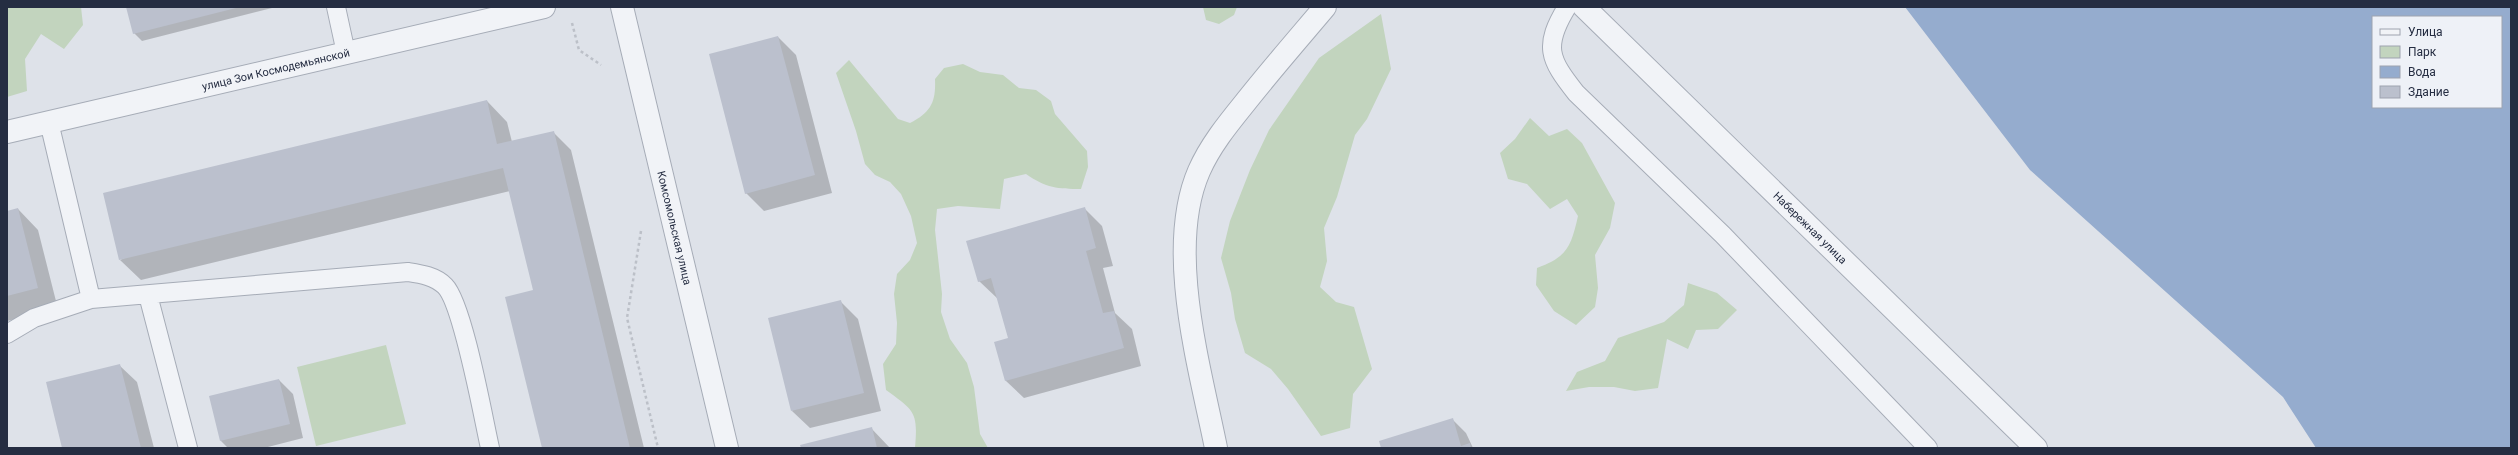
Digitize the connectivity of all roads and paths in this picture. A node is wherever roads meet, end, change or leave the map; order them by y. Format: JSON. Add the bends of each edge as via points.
{"nodes":[{"id":1,"x":336,"y":7,"type":"edge"},
{"id":2,"x":544,"y":7,"type":"edge"},
{"id":3,"x":622,"y":7,"type":"edge"},
{"id":4,"x":1326,"y":7,"type":"edge"},
{"id":5,"x":1567,"y":7,"type":"edge"},
{"id":6,"x":1584,"y":7,"type":"edge"},
{"id":7,"x":572,"y":21,"type":"dead end"},
{"id":8,"x":346,"y":53,"type":"junction"},
{"id":9,"x":603,"y":72,"type":"dead end"},
{"id":10,"x":49,"y":122,"type":"junction"},
{"id":11,"x":7,"y":132,"type":"edge"},
{"id":12,"x":642,"y":226,"type":"dead end"},
{"id":13,"x":148,"y":295,"type":"junction"},
{"id":14,"x":90,"y":299,"type":"junction"},
{"id":15,"x":7,"y":334,"type":"edge"},
{"id":16,"x":188,"y":448,"type":"edge"},
{"id":17,"x":490,"y":448,"type":"edge"},
{"id":18,"x":658,"y":448,"type":"edge"},
{"id":19,"x":727,"y":448,"type":"edge"},
{"id":20,"x":1216,"y":448,"type":"edge"},
{"id":21,"x":1928,"y":448,"type":"edge"},
{"id":22,"x":2036,"y":448,"type":"edge"}],
"edges":[{"from":1,"to":8,"type":"lane"},
{"from":2,"to":8,"type":"street","name":"улица Зои Космодемьянской"},
{"from":3,"to":19,"type":"street","name":"Комсомольская улица"},
{"from":4,"to":20,"type":"street","via":[[1268,73],[1215,140],[1198,172],[1189,207],[1185,247],[1189,311]]},
{"from":5,"to":21,"type":"lane","via":[[1554,28],[1552,54],[1559,72],[1576,93],[1723,236]]},
{"from":6,"to":22,"type":"street","name":"Набережная улица"},
{"from":7,"to":9,"type":"path","via":[[579,50],[601,64]]},
{"from":8,"to":10,"type":"street","name":"улица Зои Космодемьянской"},
{"from":10,"to":11,"type":"street","name":"улица Зои Космодемьянской"},
{"from":10,"to":14,"type":"lane"},
{"from":12,"to":18,"type":"path","via":[[627,318]]},
{"from":13,"to":14,"type":"lane"},
{"from":13,"to":16,"type":"lane"},
{"from":13,"to":17,"type":"lane","via":[[408,272],[428,275],[446,286],[458,307]]},
{"from":14,"to":15,"type":"lane","via":[[34,318]]}]}
